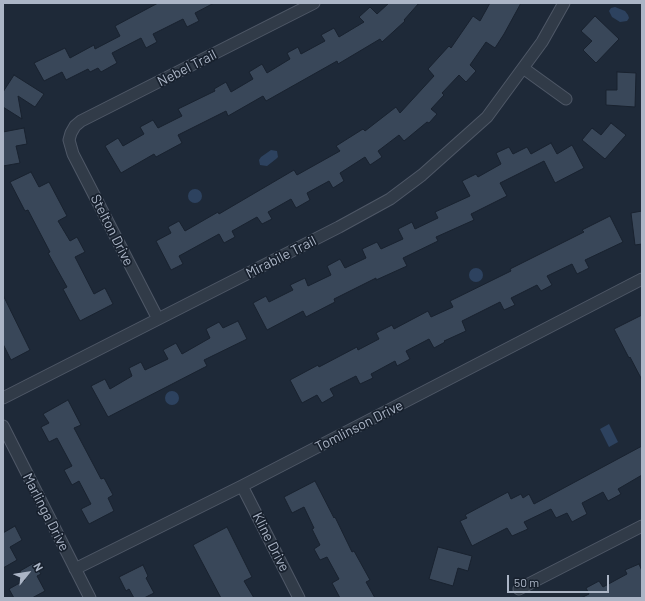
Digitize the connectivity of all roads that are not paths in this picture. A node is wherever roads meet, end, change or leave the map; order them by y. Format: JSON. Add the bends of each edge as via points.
{"nodes":[{"id":1,"x":314,"y":3,"type":"edge"},
{"id":2,"x":564,"y":3,"type":"edge"},
{"id":3,"x":523,"y":68,"type":"junction"},
{"id":4,"x":566,"y":99,"type":"dead end"},
{"id":5,"x":69,"y":140,"type":"joint"},
{"id":6,"x":642,"y":279,"type":"edge"},
{"id":7,"x":158,"y":320,"type":"junction"},
{"id":8,"x":3,"y":398,"type":"edge"},
{"id":9,"x":3,"y":426,"type":"edge"},
{"id":10,"x":242,"y":486,"type":"junction"},
{"id":11,"x":642,"y":526,"type":"edge"},
{"id":12,"x":75,"y":569,"type":"junction"},
{"id":13,"x":520,"y":589,"type":"dead end"},
{"id":14,"x":90,"y":598,"type":"edge"},
{"id":15,"x":299,"y":598,"type":"edge"}],
"edges":[{"from":1,"to":5,"type":"street","name":"Nebel Trail","via":[[81,121],[75,126]]},
{"from":2,"to":3,"type":"street","name":"Mirabile Trail","via":[[542,42]]},
{"from":3,"to":4,"type":"street"},
{"from":3,"to":7,"type":"street","name":"Mirabile Trail","via":[[487,117],[428,170],[390,199]]},
{"from":5,"to":7,"type":"street","name":"Stelton Drive","via":[[73,154]]},
{"from":6,"to":10,"type":"street","name":"Tomlinson Drive"},
{"from":7,"to":8,"type":"street","name":"Mirabile Trail"},
{"from":9,"to":12,"type":"street","name":"Marlinga Drive"},
{"from":10,"to":12,"type":"street","name":"Tomlinson Drive"},
{"from":10,"to":15,"type":"street","name":"Kline Drive"},
{"from":11,"to":13,"type":"street"},
{"from":12,"to":14,"type":"street","name":"Marlinga Drive"}]}
